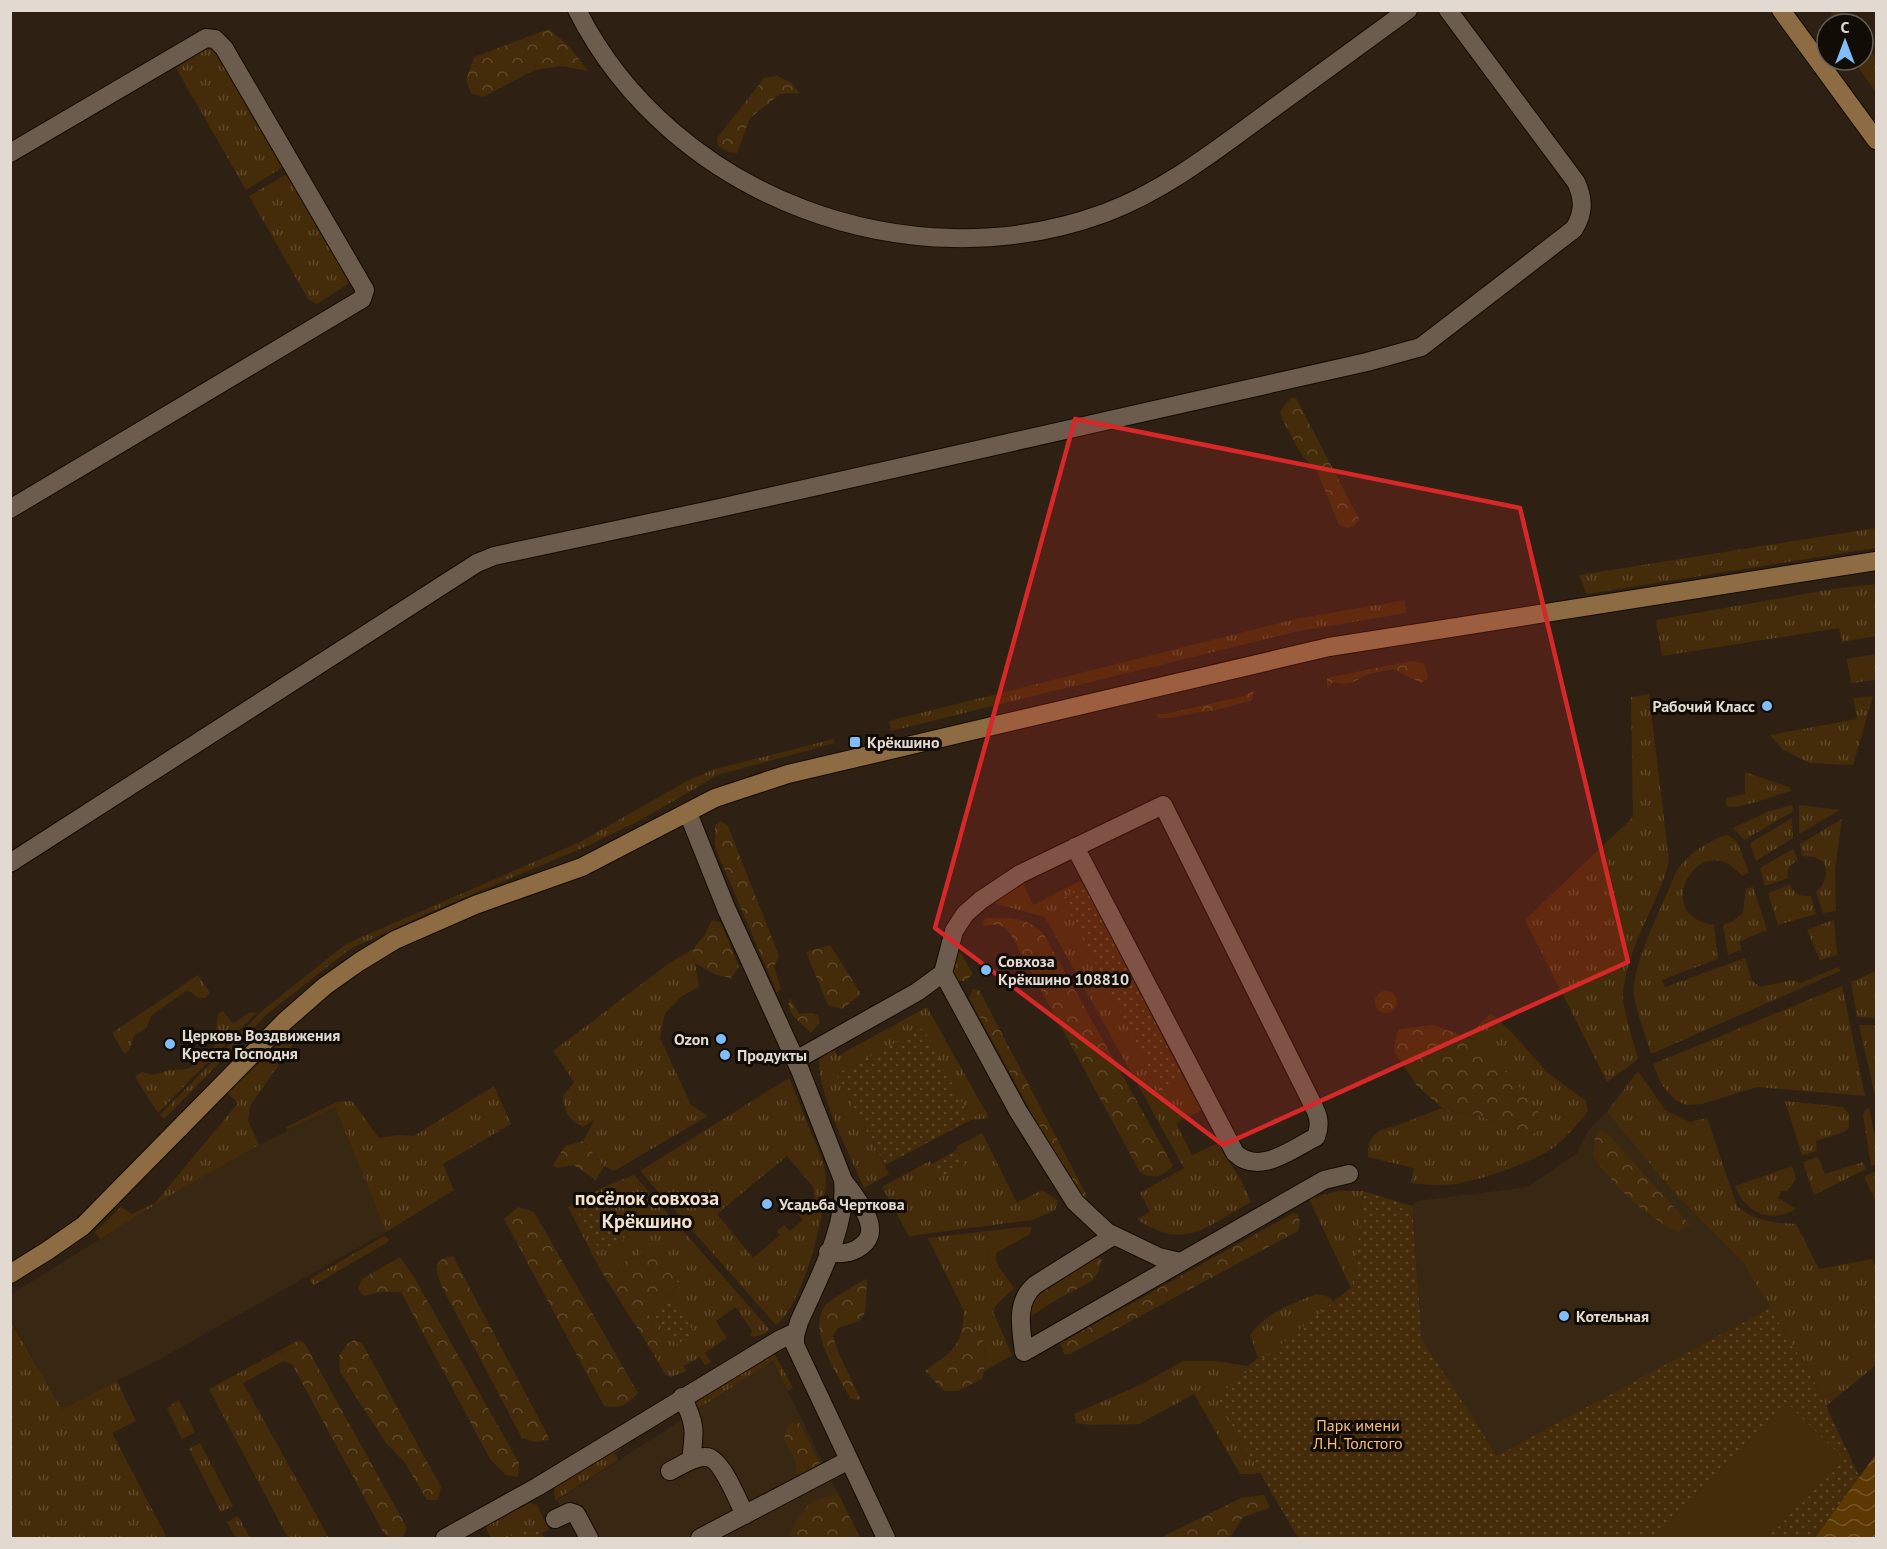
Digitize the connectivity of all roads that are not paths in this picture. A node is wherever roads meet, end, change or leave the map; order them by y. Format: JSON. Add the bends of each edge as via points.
{"nodes":[{"id":1,"x":577,"y":10,"type":"edge"},
{"id":2,"x":1408,"y":10,"type":"edge"},
{"id":3,"x":1448,"y":10,"type":"edge"},
{"id":4,"x":1781,"y":10,"type":"edge"},
{"id":5,"x":1876,"y":140,"type":"edge"},
{"id":6,"x":10,"y":153,"type":"edge"},
{"id":7,"x":10,"y":509,"type":"edge"},
{"id":8,"x":1876,"y":561,"type":"edge"},
{"id":9,"x":688,"y":813,"type":"junction"},
{"id":10,"x":1075,"y":847,"type":"junction"},
{"id":11,"x":10,"y":863,"type":"edge"},
{"id":12,"x":943,"y":973,"type":"junction"},
{"id":13,"x":796,"y":1060,"type":"junction"},
{"id":14,"x":1349,"y":1174,"type":"dead end"},
{"id":15,"x":843,"y":1180,"type":"junction"},
{"id":16,"x":1113,"y":1236,"type":"junction"},
{"id":17,"x":828,"y":1252,"type":"junction"},
{"id":18,"x":1180,"y":1262,"type":"junction"},
{"id":19,"x":10,"y":1274,"type":"edge"},
{"id":20,"x":796,"y":1332,"type":"junction"},
{"id":21,"x":682,"y":1397,"type":"junction"},
{"id":22,"x":691,"y":1460,"type":"junction"},
{"id":23,"x":849,"y":1460,"type":"junction"},
{"id":24,"x":670,"y":1471,"type":"dead end"},
{"id":25,"x":745,"y":1515,"type":"junction"},
{"id":26,"x":555,"y":1520,"type":"dead end"},
{"id":27,"x":445,"y":1539,"type":"edge"},
{"id":28,"x":589,"y":1539,"type":"edge"},
{"id":29,"x":700,"y":1539,"type":"edge"},
{"id":30,"x":886,"y":1539,"type":"edge"}],
"edges":[{"from":1,"to":2,"type":"street","via":[[615,70],[641,100],[664,125],[720,167],[790,205],[830,220],[898,234],[963,239],[1065,225],[1105,213],[1149,193],[1193,167]]},
{"from":3,"to":11,"type":"street","via":[[1576,182],[1583,205],[1574,229],[1421,347],[494,556],[477,563]]},
{"from":4,"to":5,"type":"street"},
{"from":6,"to":7,"type":"street","via":[[206,38],[215,39],[224,48],[365,290],[362,298]]},
{"from":8,"to":9,"type":"street","via":[[1329,647],[788,774],[730,792]]},
{"from":9,"to":13,"type":"street","via":[[726,908]]},
{"from":9,"to":19,"type":"street","via":[[582,867],[475,905],[395,940],[342,973],[285,1021],[83,1226]]},
{"from":10,"to":10,"type":"street","via":[[1163,805],[1307,1093],[1319,1120],[1316,1137],[1266,1162],[1242,1160],[1235,1153]]},
{"from":10,"to":12,"type":"street","via":[[1020,874],[965,914],[954,931]]},
{"from":12,"to":13,"type":"street","via":[[917,992]]},
{"from":12,"to":16,"type":"street","via":[[1018,1112],[1075,1202]]},
{"from":13,"to":15,"type":"street"},
{"from":14,"to":18,"type":"street","via":[[1324,1180]]},
{"from":15,"to":17,"type":"street","via":[[843,1206]]},
{"from":15,"to":17,"type":"street","via":[[867,1216],[870,1235],[852,1251]]},
{"from":16,"to":18,"type":"street"},
{"from":16,"to":18,"type":"street","via":[[1026,1293],[1021,1308],[1024,1352]]},
{"from":17,"to":20,"type":"street"},
{"from":20,"to":21,"type":"street"},
{"from":20,"to":23,"type":"street","via":[[796,1348]]},
{"from":21,"to":22,"type":"street","via":[[695,1431]]},
{"from":21,"to":27,"type":"street"},
{"from":22,"to":24,"type":"street"},
{"from":22,"to":25,"type":"street","via":[[709,1456],[718,1462]]},
{"from":23,"to":25,"type":"street"},
{"from":23,"to":30,"type":"street"},
{"from":25,"to":29,"type":"street"},
{"from":26,"to":28,"type":"street","via":[[570,1512],[576,1514]]}]}
